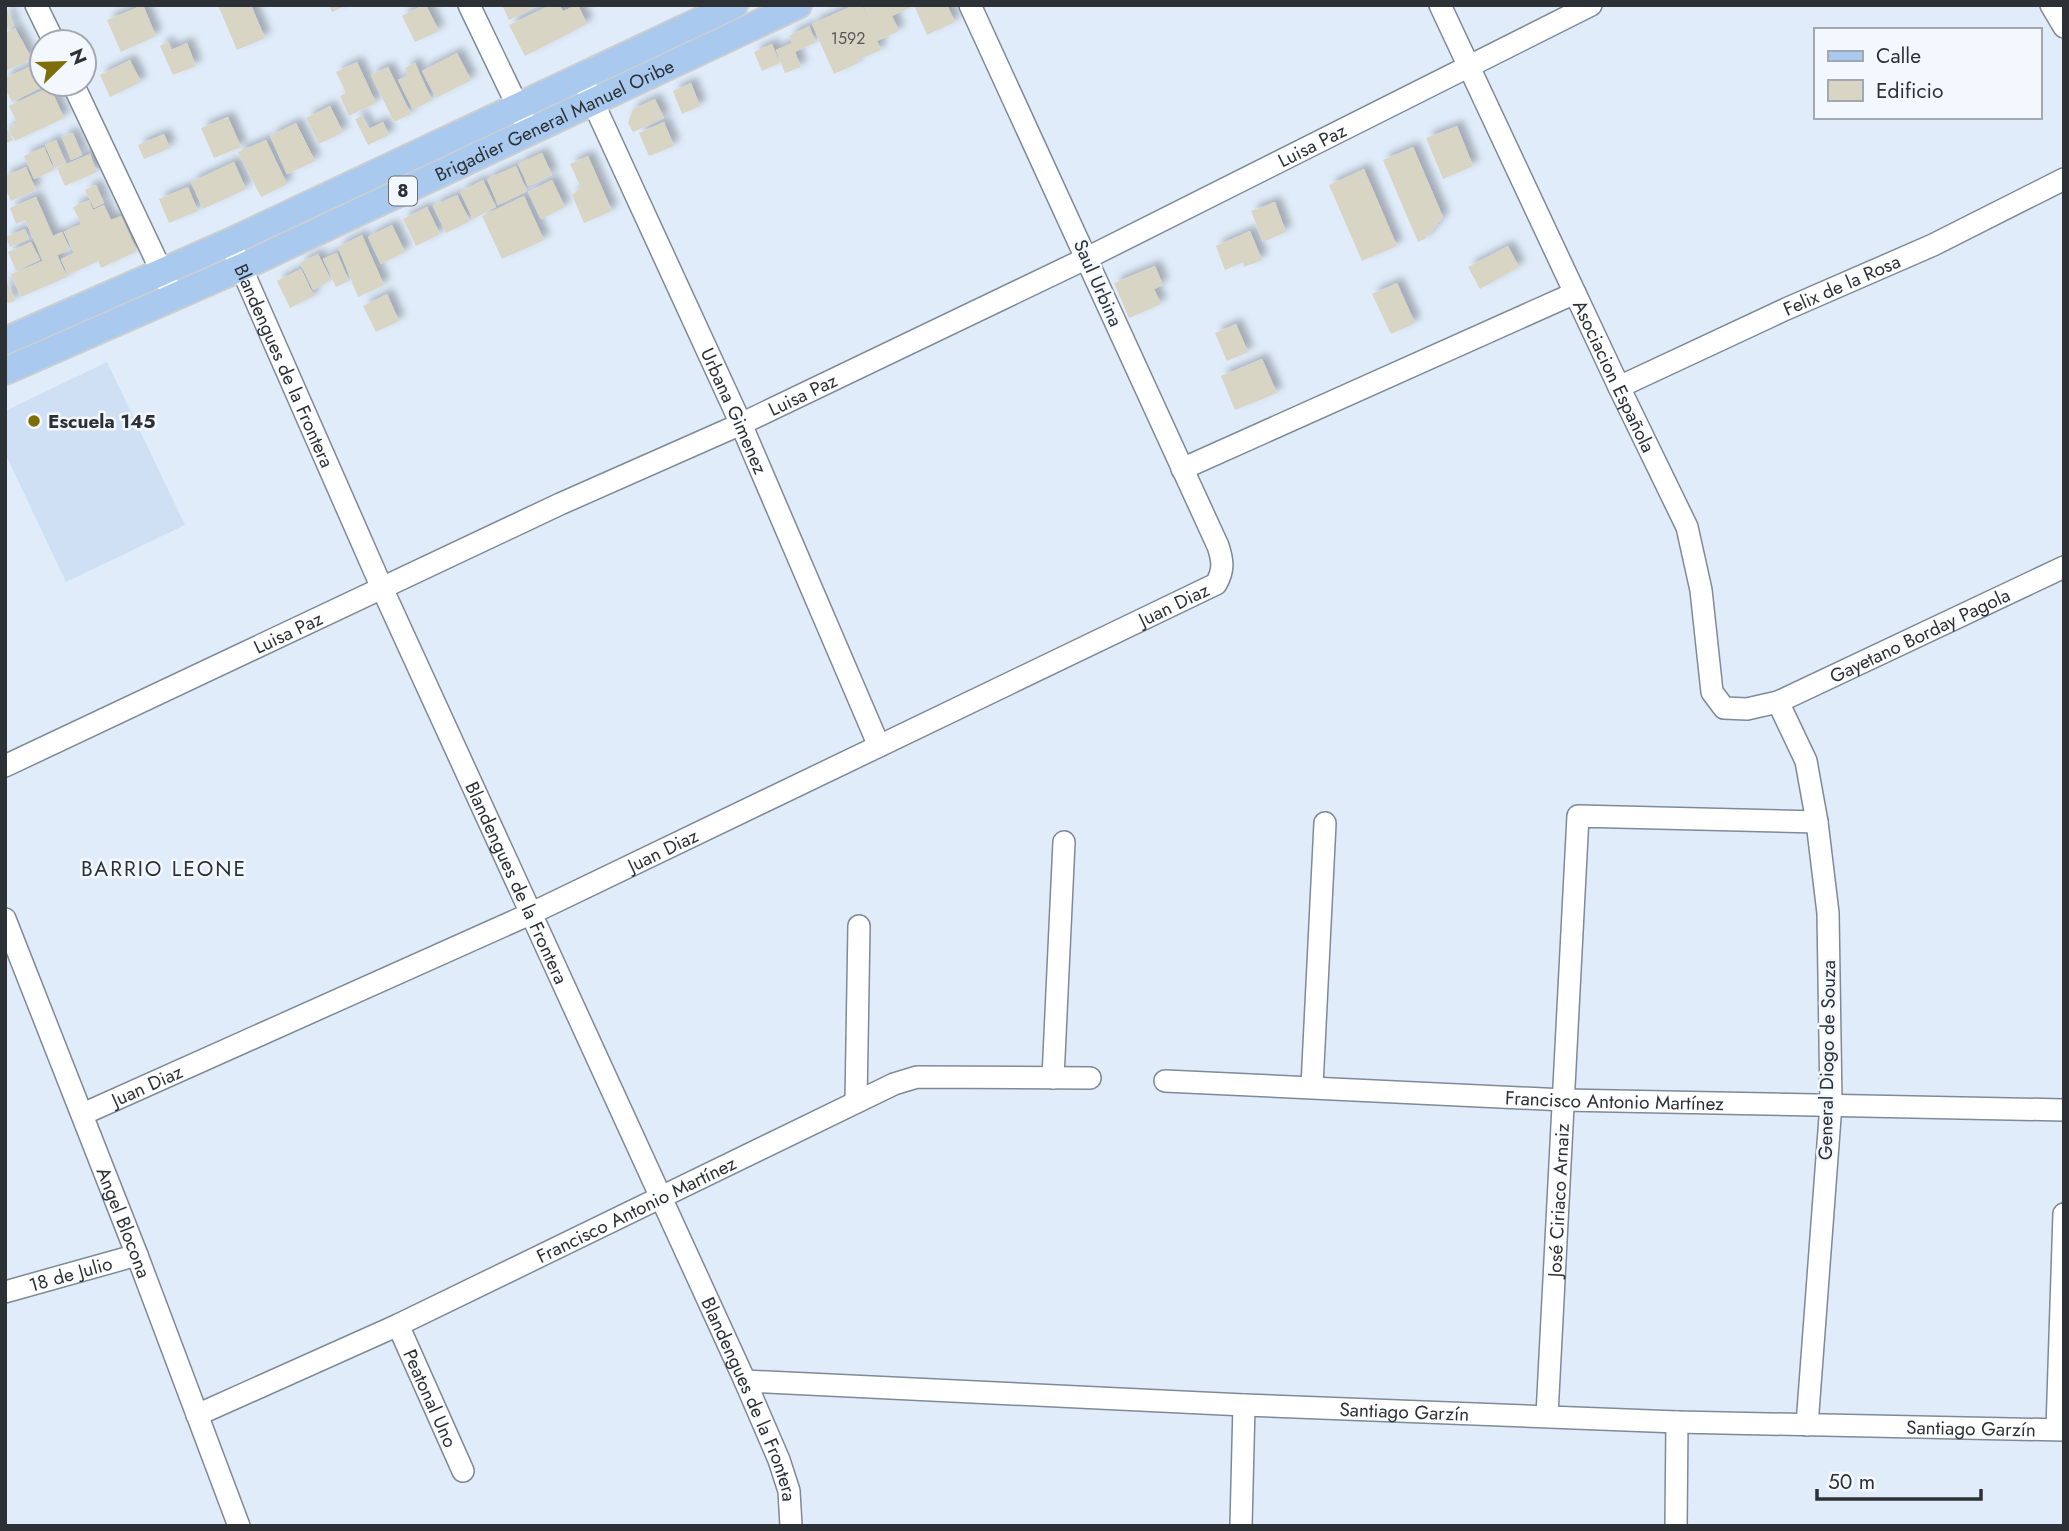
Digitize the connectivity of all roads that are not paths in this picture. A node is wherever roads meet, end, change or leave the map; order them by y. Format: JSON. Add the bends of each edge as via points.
{"nodes":[{"id":1,"x":36,"y":5,"type":"edge"},
{"id":2,"x":469,"y":5,"type":"edge"},
{"id":3,"x":734,"y":5,"type":"edge"},
{"id":4,"x":797,"y":5,"type":"edge"},
{"id":5,"x":970,"y":5,"type":"edge"},
{"id":6,"x":1440,"y":5,"type":"edge"},
{"id":7,"x":1591,"y":5,"type":"edge"},
{"id":8,"x":2051,"y":5,"type":"edge"},
{"id":9,"x":2064,"y":27,"type":"edge"},
{"id":10,"x":47,"y":28,"type":"edge"},
{"id":11,"x":1468,"y":68,"type":"junction"},
{"id":12,"x":581,"y":78,"type":"junction"},
{"id":13,"x":81,"y":98,"type":"edge"},
{"id":14,"x":593,"y":103,"type":"junction"},
{"id":15,"x":519,"y":107,"type":"junction"},
{"id":16,"x":530,"y":132,"type":"junction"},
{"id":17,"x":2064,"y":179,"type":"edge"},
{"id":18,"x":230,"y":242,"type":"junction"},
{"id":19,"x":1087,"y":258,"type":"junction"},
{"id":20,"x":242,"y":268,"type":"junction"},
{"id":21,"x":162,"y":272,"type":"junction"},
{"id":22,"x":1575,"y":293,"type":"junction"},
{"id":23,"x":173,"y":297,"type":"junction"},
{"id":24,"x":5,"y":341,"type":"edge"},
{"id":25,"x":5,"y":371,"type":"edge"},
{"id":26,"x":1619,"y":387,"type":"junction"},
{"id":27,"x":741,"y":424,"type":"junction"},
{"id":28,"x":1182,"y":469,"type":"junction"},
{"id":29,"x":1223,"y":561,"type":"joint"},
{"id":30,"x":2062,"y":574,"type":"edge"},
{"id":31,"x":382,"y":588,"type":"junction"},
{"id":32,"x":1778,"y":702,"type":"junction"},
{"id":33,"x":879,"y":746,"type":"junction"},
{"id":34,"x":5,"y":766,"type":"edge"},
{"id":35,"x":1817,"y":822,"type":"junction"},
{"id":36,"x":1325,"y":823,"type":"dead end"},
{"id":37,"x":1064,"y":842,"type":"dead end"},
{"id":38,"x":530,"y":914,"type":"junction"},
{"id":39,"x":6,"y":921,"type":"edge"},
{"id":40,"x":859,"y":926,"type":"dead end"},
{"id":41,"x":1053,"y":1078,"type":"junction"},
{"id":42,"x":1090,"y":1078,"type":"dead end"},
{"id":43,"x":1165,"y":1081,"type":"dead end"},
{"id":44,"x":1312,"y":1086,"type":"junction"},
{"id":45,"x":1564,"y":1100,"type":"junction"},
{"id":46,"x":856,"y":1102,"type":"junction"},
{"id":47,"x":1831,"y":1104,"type":"junction"},
{"id":48,"x":2064,"y":1110,"type":"edge"},
{"id":49,"x":83,"y":1114,"type":"junction"},
{"id":50,"x":661,"y":1199,"type":"junction"},
{"id":51,"x":2064,"y":1214,"type":"edge"},
{"id":52,"x":137,"y":1255,"type":"junction"},
{"id":53,"x":5,"y":1292,"type":"edge"},
{"id":54,"x":398,"y":1325,"type":"junction"},
{"id":55,"x":745,"y":1381,"type":"junction"},
{"id":56,"x":1244,"y":1405,"type":"junction"},
{"id":57,"x":197,"y":1415,"type":"junction"},
{"id":58,"x":1547,"y":1415,"type":"junction"},
{"id":59,"x":1677,"y":1422,"type":"junction"},
{"id":60,"x":1807,"y":1426,"type":"junction"},
{"id":61,"x":2061,"y":1430,"type":"edge"},
{"id":62,"x":463,"y":1471,"type":"dead end"},
{"id":63,"x":239,"y":1526,"type":"edge"},
{"id":64,"x":791,"y":1526,"type":"edge"},
{"id":65,"x":1241,"y":1526,"type":"edge"},
{"id":66,"x":1676,"y":1526,"type":"edge"}],
"edges":[{"from":1,"to":10,"type":"street"},
{"from":2,"to":15,"type":"street"},
{"from":3,"to":12,"type":"main road","name":"Brigadier General Manuel Oribe","number":"8"},
{"from":4,"to":14,"type":"main road","name":"Brigadier General Manuel Oribe","number":"8"},
{"from":5,"to":19,"type":"street","name":"Saul Urbina"},
{"from":6,"to":11,"type":"street","name":"Asociacion Española"},
{"from":7,"to":11,"type":"street","name":"Luisa Paz"},
{"from":8,"to":9,"type":"street"},
{"from":11,"to":19,"type":"street","name":"Luisa Paz"},
{"from":11,"to":22,"type":"street","name":"Asociacion Española"},
{"from":12,"to":14,"type":"street","name":"Urbana Gimenez"},
{"from":12,"to":15,"type":"main road","name":"Brigadier General Manuel Oribe","number":"8"},
{"from":13,"to":21,"type":"street"},
{"from":14,"to":16,"type":"main road","name":"Brigadier General Manuel Oribe","number":"8"},
{"from":14,"to":27,"type":"street","name":"Urbana Gimenez"},
{"from":15,"to":16,"type":"street"},
{"from":15,"to":18,"type":"main road","name":"Brigadier General Manuel Oribe","number":"8"},
{"from":16,"to":20,"type":"main road","name":"Brigadier General Manuel Oribe","number":"8"},
{"from":17,"to":26,"type":"street","name":"Felix de la Rosa","via":[[1933,245]]},
{"from":18,"to":20,"type":"street","name":"Blandengues de la Frontera"},
{"from":18,"to":21,"type":"main road","name":"Brigadier General Manuel Oribe","number":"8"},
{"from":19,"to":27,"type":"street","name":"Luisa Paz"},
{"from":19,"to":28,"type":"street","name":"Saul Urbina"},
{"from":20,"to":23,"type":"main road","name":"Brigadier General Manuel Oribe","number":"8"},
{"from":20,"to":31,"type":"street","name":"Blandengues de la Frontera"},
{"from":21,"to":23,"type":"street"},
{"from":21,"to":24,"type":"main road","name":"Brigadier General Manuel Oribe","number":"8"},
{"from":22,"to":26,"type":"street","name":"Asociacion Española"},
{"from":22,"to":28,"type":"street"},
{"from":23,"to":25,"type":"main road","name":"Brigadier General Manuel Oribe","number":"8"},
{"from":26,"to":32,"type":"street","name":"Asociacion Española","via":[[1687,527],[1701,590],[1712,692],[1724,708],[1747,709]]},
{"from":27,"to":31,"type":"street","name":"Luisa Paz"},
{"from":27,"to":33,"type":"street","name":"Urbana Gimenez"},
{"from":28,"to":29,"type":"street","name":"Saul Urbina"},
{"from":29,"to":33,"type":"street","name":"Juan Diaz","via":[[1216,584]]},
{"from":30,"to":32,"type":"street","name":"Gayetano Borday Pagola"},
{"from":31,"to":34,"type":"street","name":"Luisa Paz"},
{"from":31,"to":38,"type":"street","name":"Blandengues de la Frontera"},
{"from":32,"to":35,"type":"street","name":"General Diogo de Souza","via":[[1806,761]]},
{"from":33,"to":38,"type":"street","name":"Juan Diaz"},
{"from":35,"to":45,"type":"street","name":"José Ciriaco Arnaiz","via":[[1578,816]]},
{"from":35,"to":47,"type":"street","name":"General Diogo de Souza","via":[[1828,913]]},
{"from":36,"to":44,"type":"street"},
{"from":37,"to":41,"type":"street"},
{"from":38,"to":49,"type":"street","name":"Juan Diaz"},
{"from":38,"to":50,"type":"street","name":"Blandengues de la Frontera"},
{"from":39,"to":49,"type":"street","name":"Angel Blocona"},
{"from":40,"to":46,"type":"street"},
{"from":41,"to":42,"type":"street","name":"Francisco Antonio Martínez"},
{"from":41,"to":46,"type":"street","name":"Francisco Antonio Martínez","via":[[917,1077]]},
{"from":43,"to":44,"type":"street","name":"Francisco Antonio Martínez"},
{"from":44,"to":45,"type":"street","name":"Francisco Antonio Martínez"},
{"from":45,"to":47,"type":"street","name":"Francisco Antonio Martínez"},
{"from":45,"to":58,"type":"street","name":"José Ciriaco Arnaiz"},
{"from":46,"to":50,"type":"street","name":"Francisco Antonio Martínez"},
{"from":47,"to":48,"type":"street","name":"Francisco Antonio Martínez"},
{"from":47,"to":60,"type":"street","name":"General Diogo de Souza"},
{"from":49,"to":52,"type":"street","name":"Angel Blocona"},
{"from":50,"to":54,"type":"street","name":"Francisco Antonio Martínez"},
{"from":50,"to":55,"type":"street","name":"Blandengues de la Frontera"},
{"from":51,"to":61,"type":"street"},
{"from":52,"to":53,"type":"street","name":"18 de Julio"},
{"from":52,"to":57,"type":"street","name":"Angel Blocona"},
{"from":54,"to":57,"type":"street","name":"Francisco Antonio Martínez"},
{"from":54,"to":62,"type":"street","name":"Peatonal Uno"},
{"from":55,"to":56,"type":"street","name":"Santiago Garzín"},
{"from":55,"to":64,"type":"street","name":"Blandengues de la Frontera","via":[[789,1491]]},
{"from":56,"to":58,"type":"street","name":"Santiago Garzín"},
{"from":56,"to":65,"type":"street"},
{"from":57,"to":63,"type":"street","name":"Angel Blocona"},
{"from":58,"to":59,"type":"street","name":"Santiago Garzín"},
{"from":59,"to":60,"type":"street","name":"Santiago Garzín"},
{"from":59,"to":66,"type":"street"},
{"from":60,"to":61,"type":"street","name":"Santiago Garzín"}]}
